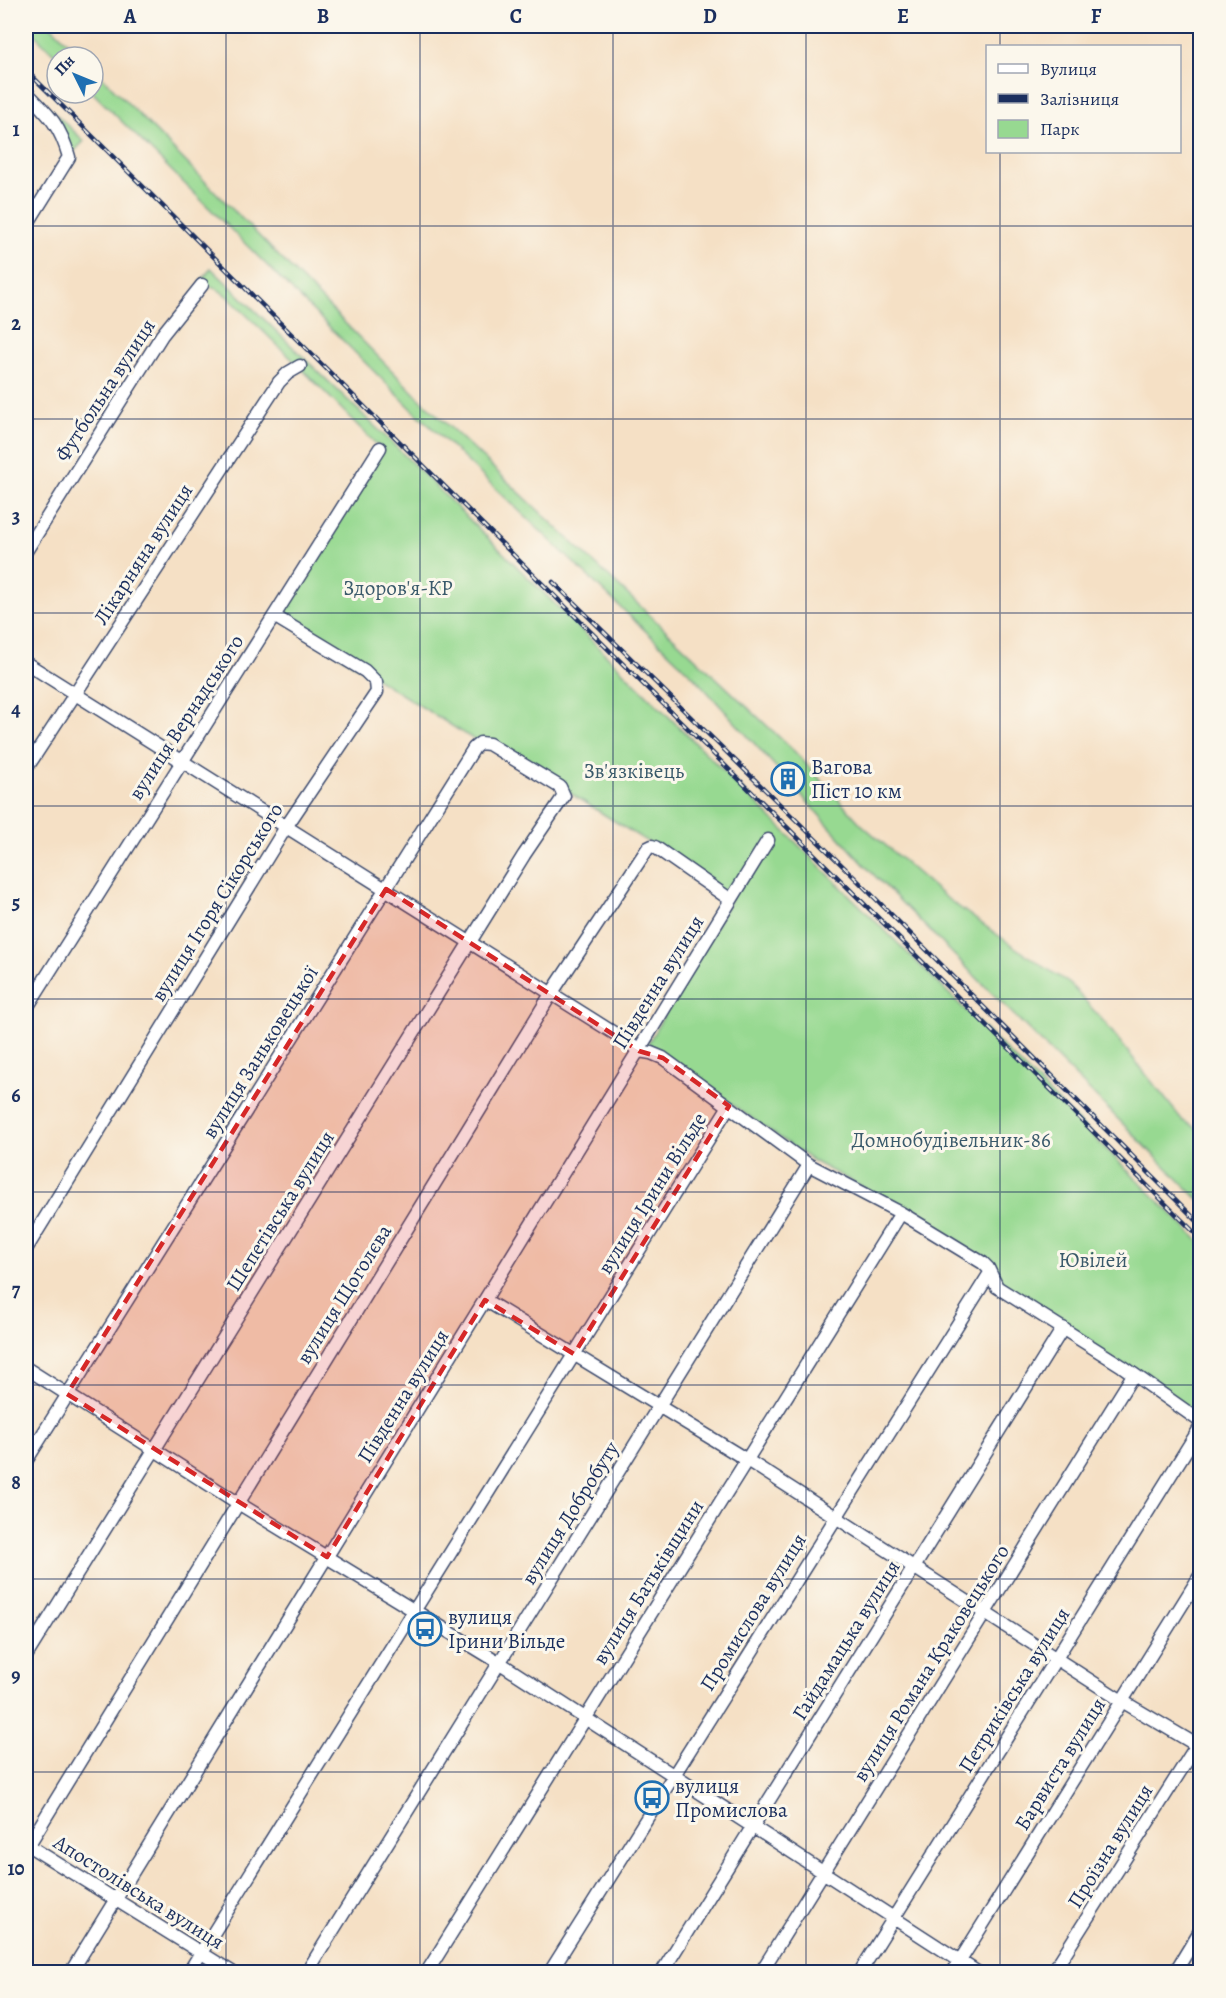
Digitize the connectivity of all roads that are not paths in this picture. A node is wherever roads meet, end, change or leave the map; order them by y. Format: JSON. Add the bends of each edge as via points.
{"nodes":[{"id":1,"x":26,"y":92,"type":"edge"},
{"id":2,"x":26,"y":225,"type":"edge"},
{"id":3,"x":202,"y":285,"type":"dead end"},
{"id":4,"x":300,"y":366,"type":"dead end"},
{"id":5,"x":380,"y":447,"type":"dead end"},
{"id":6,"x":26,"y":551,"type":"edge"},
{"id":7,"x":274,"y":616,"type":"junction"},
{"id":8,"x":26,"y":663,"type":"edge"},
{"id":9,"x":75,"y":693,"type":"junction"},
{"id":10,"x":180,"y":761,"type":"junction"},
{"id":11,"x":26,"y":769,"type":"edge"},
{"id":12,"x":560,"y":787,"type":"joint"},
{"id":13,"x":286,"y":827,"type":"junction"},
{"id":14,"x":768,"y":840,"type":"dead end"},
{"id":15,"x":386,"y":889,"type":"junction"},
{"id":16,"x":731,"y":900,"type":"junction"},
{"id":17,"x":471,"y":943,"type":"junction"},
{"id":18,"x":551,"y":994,"type":"junction"},
{"id":19,"x":26,"y":1009,"type":"edge"},
{"id":20,"x":639,"y":1051,"type":"junction"},
{"id":21,"x":729,"y":1107,"type":"junction"},
{"id":22,"x":809,"y":1165,"type":"junction"},
{"id":23,"x":901,"y":1213,"type":"junction"},
{"id":24,"x":26,"y":1249,"type":"edge"},
{"id":25,"x":990,"y":1273,"type":"junction"},
{"id":26,"x":485,"y":1300,"type":"junction"},
{"id":27,"x":1063,"y":1328,"type":"junction"},
{"id":28,"x":574,"y":1354,"type":"junction"},
{"id":29,"x":26,"y":1368,"type":"edge"},
{"id":30,"x":1133,"y":1375,"type":"junction"},
{"id":31,"x":67,"y":1394,"type":"junction"},
{"id":32,"x":659,"y":1406,"type":"junction"},
{"id":33,"x":1200,"y":1421,"type":"edge"},
{"id":34,"x":1200,"y":1428,"type":"edge"},
{"id":35,"x":154,"y":1449,"type":"junction"},
{"id":36,"x":747,"y":1460,"type":"junction"},
{"id":37,"x":26,"y":1461,"type":"edge"},
{"id":38,"x":238,"y":1503,"type":"junction"},
{"id":39,"x":836,"y":1517,"type":"junction"},
{"id":40,"x":327,"y":1557,"type":"junction"},
{"id":41,"x":914,"y":1566,"type":"junction"},
{"id":42,"x":1200,"y":1576,"type":"edge"},
{"id":43,"x":415,"y":1610,"type":"junction"},
{"id":44,"x":985,"y":1613,"type":"junction"},
{"id":45,"x":26,"y":1656,"type":"edge"},
{"id":46,"x":1056,"y":1659,"type":"junction"},
{"id":47,"x":500,"y":1663,"type":"junction"},
{"id":48,"x":1122,"y":1701,"type":"junction"},
{"id":49,"x":586,"y":1719,"type":"junction"},
{"id":50,"x":1199,"y":1744,"type":"edge"},
{"id":51,"x":673,"y":1777,"type":"junction"},
{"id":52,"x":752,"y":1828,"type":"junction"},
{"id":53,"x":26,"y":1846,"type":"edge"},
{"id":54,"x":823,"y":1873,"type":"junction"},
{"id":55,"x":115,"y":1900,"type":"junction"},
{"id":56,"x":894,"y":1919,"type":"junction"},
{"id":57,"x":1200,"y":1931,"type":"edge"},
{"id":58,"x":201,"y":1953,"type":"junction"},
{"id":59,"x":956,"y":1967,"type":"edge"},
{"id":60,"x":71,"y":1972,"type":"edge"},
{"id":61,"x":189,"y":1972,"type":"edge"},
{"id":62,"x":232,"y":1972,"type":"edge"},
{"id":63,"x":307,"y":1972,"type":"edge"},
{"id":64,"x":427,"y":1972,"type":"edge"},
{"id":65,"x":550,"y":1972,"type":"edge"},
{"id":66,"x":662,"y":1972,"type":"edge"},
{"id":67,"x":761,"y":1972,"type":"edge"},
{"id":68,"x":860,"y":1972,"type":"edge"},
{"id":69,"x":977,"y":1972,"type":"edge"},
{"id":70,"x":1053,"y":1972,"type":"edge"},
{"id":71,"x":1175,"y":1972,"type":"edge"}],
"edges":[{"from":1,"to":2,"type":"street","via":[[63,135],[69,157]]},
{"from":3,"to":6,"type":"street","name":"Футбольна вулиця","via":[[162,335]]},
{"from":4,"to":9,"type":"street","name":"Лікарняна вулиця","via":[[279,382]]},
{"from":5,"to":7,"type":"street","name":"вулиця Вернадського"},
{"from":7,"to":10,"type":"street","name":"вулиця Вернадського"},
{"from":7,"to":13,"type":"street","name":"вулиця Ігоря Сікорського","via":[[365,671],[377,685],[377,692]]},
{"from":8,"to":9,"type":"street"},
{"from":9,"to":10,"type":"street"},
{"from":9,"to":11,"type":"street","name":"Лікарняна вулиця"},
{"from":10,"to":13,"type":"street"},
{"from":10,"to":19,"type":"street","name":"вулиця Вернадського"},
{"from":12,"to":15,"type":"street","name":"вулиця Заньковецької","via":[[489,744],[480,743]]},
{"from":12,"to":17,"type":"street","name":"Шепетівська вулиця","via":[[564,796]]},
{"from":13,"to":15,"type":"street"},
{"from":13,"to":24,"type":"street","name":"вулиця Ігоря Сікорського"},
{"from":14,"to":16,"type":"street","name":"Південна вулиця"},
{"from":15,"to":17,"type":"street"},
{"from":15,"to":31,"type":"street","name":"вулиця Заньковецької"},
{"from":16,"to":18,"type":"street","name":"вулиця Щоголєва","via":[[652,846],[648,848]]},
{"from":16,"to":20,"type":"street","name":"Південна вулиця"},
{"from":17,"to":18,"type":"street"},
{"from":17,"to":35,"type":"street","name":"Шепетівська вулиця"},
{"from":18,"to":20,"type":"street"},
{"from":18,"to":38,"type":"street","name":"вулиця Щоголєва"},
{"from":20,"to":21,"type":"street","via":[[663,1058]]},
{"from":20,"to":26,"type":"street","name":"Південна вулиця"},
{"from":21,"to":22,"type":"street"},
{"from":21,"to":28,"type":"street","name":"вулиця Ірини Вільде"},
{"from":22,"to":23,"type":"street"},
{"from":22,"to":32,"type":"street","name":"вулиця Добробуту"},
{"from":23,"to":25,"type":"street","via":[[983,1263]]},
{"from":23,"to":36,"type":"street","name":"вулиця Батьківщини"},
{"from":25,"to":27,"type":"street","via":[[997,1287]]},
{"from":25,"to":39,"type":"street","name":"Промислова вулиця"},
{"from":26,"to":28,"type":"street"},
{"from":26,"to":40,"type":"street","name":"Південна вулиця"},
{"from":27,"to":30,"type":"street"},
{"from":27,"to":41,"type":"street","name":"Гайдамацька вулиця"},
{"from":28,"to":32,"type":"street"},
{"from":28,"to":43,"type":"street","name":"вулиця Ірини Вільде"},
{"from":29,"to":31,"type":"street"},
{"from":30,"to":33,"type":"street"},
{"from":30,"to":44,"type":"street","name":"вулиця Романа Краковецького"},
{"from":31,"to":35,"type":"street"},
{"from":31,"to":37,"type":"street","name":"вулиця Заньковецької"},
{"from":32,"to":36,"type":"street"},
{"from":32,"to":47,"type":"street","name":"вулиця Добробуту"},
{"from":34,"to":46,"type":"street","name":"Петриківська вулиця"},
{"from":35,"to":38,"type":"street"},
{"from":35,"to":45,"type":"street","name":"Шепетівська вулиця"},
{"from":36,"to":39,"type":"street"},
{"from":36,"to":49,"type":"street","name":"вулиця Батьківщини"},
{"from":38,"to":40,"type":"street"},
{"from":38,"to":53,"type":"street","name":"вулиця Щоголєва"},
{"from":39,"to":41,"type":"street"},
{"from":39,"to":51,"type":"street","name":"Промислова вулиця"},
{"from":40,"to":43,"type":"street"},
{"from":40,"to":55,"type":"street","name":"Південна вулиця"},
{"from":41,"to":44,"type":"street"},
{"from":41,"to":52,"type":"street","name":"Гайдамацька вулиця"},
{"from":42,"to":48,"type":"street","name":"Барвиста вулиця"},
{"from":43,"to":47,"type":"street"},
{"from":43,"to":58,"type":"street","name":"вулиця Ірини Вільде"},
{"from":44,"to":46,"type":"street"},
{"from":44,"to":54,"type":"street","name":"вулиця Романа Краковецького"},
{"from":46,"to":48,"type":"street"},
{"from":46,"to":56,"type":"street","name":"Петриківська вулиця"},
{"from":47,"to":49,"type":"street"},
{"from":47,"to":63,"type":"street","name":"вулиця Добробуту"},
{"from":48,"to":50,"type":"street"},
{"from":48,"to":59,"type":"street","name":"Барвиста вулиця"},
{"from":49,"to":51,"type":"street"},
{"from":49,"to":64,"type":"street","name":"вулиця Батьківщини"},
{"from":50,"to":70,"type":"street","name":"Проїзна вулиця"},
{"from":51,"to":52,"type":"street"},
{"from":51,"to":65,"type":"street","name":"Промислова вулиця"},
{"from":52,"to":54,"type":"street"},
{"from":52,"to":66,"type":"street","name":"Гайдамацька вулиця"},
{"from":53,"to":55,"type":"street","name":"Апостолівська вулиця"},
{"from":54,"to":56,"type":"street"},
{"from":54,"to":67,"type":"street","name":"вулиця Романа Краковецького"},
{"from":55,"to":58,"type":"street","name":"Апостолівська вулиця"},
{"from":55,"to":60,"type":"street","name":"Південна вулиця"},
{"from":56,"to":59,"type":"street"},
{"from":56,"to":68,"type":"street","name":"Петриківська вулиця"},
{"from":57,"to":71,"type":"street"},
{"from":58,"to":61,"type":"street","name":"вулиця Ірини Вільде"},
{"from":58,"to":62,"type":"street","name":"Апостолівська вулиця"},
{"from":59,"to":69,"type":"street"}]}
